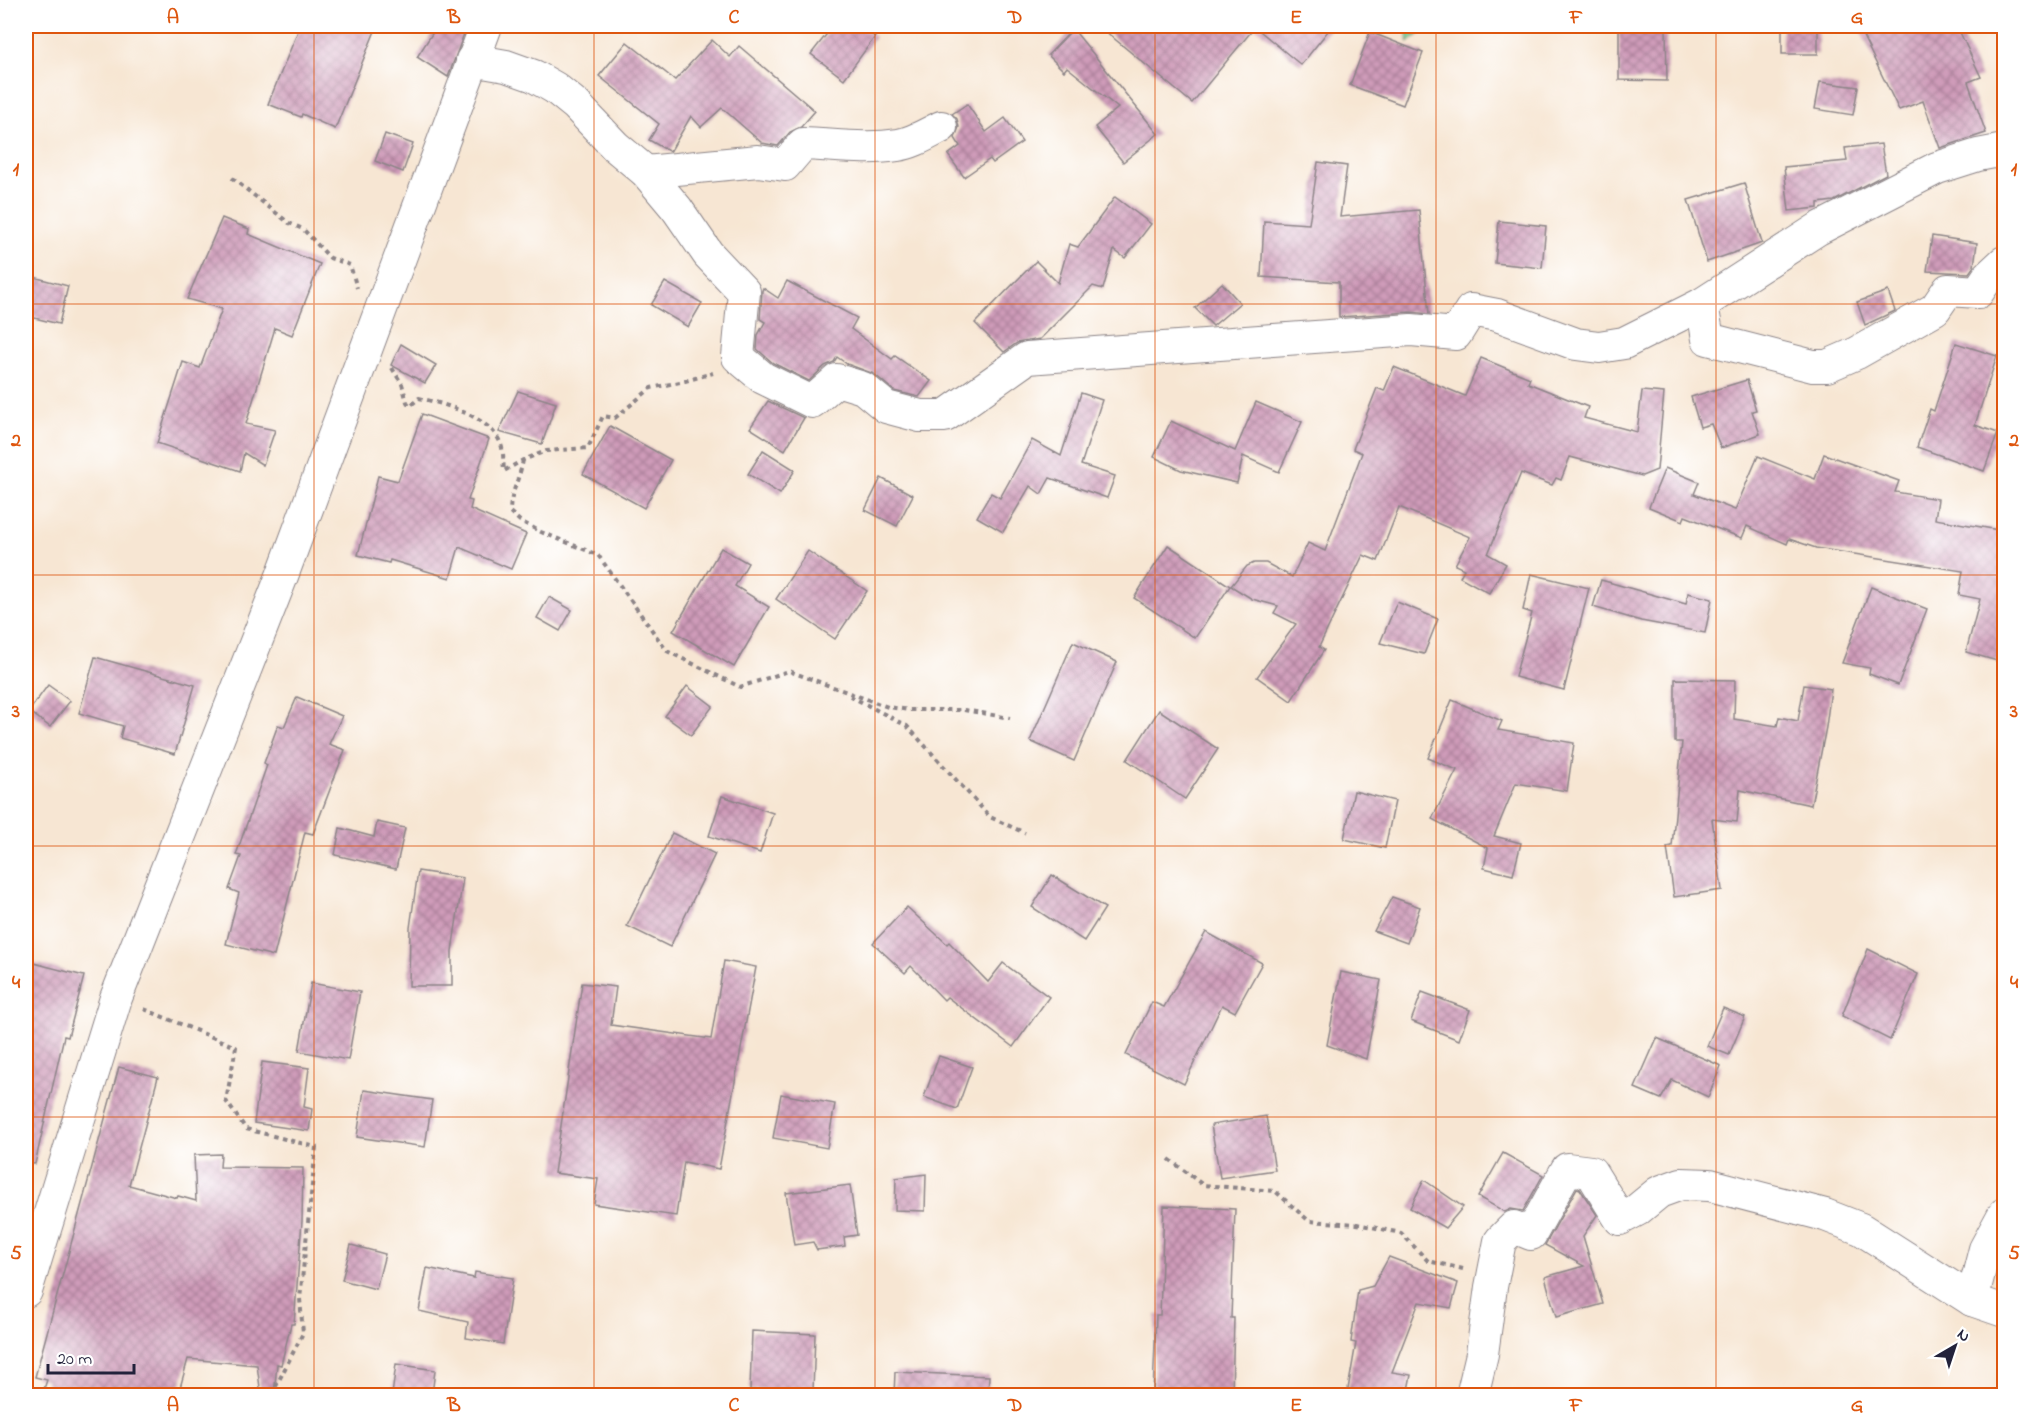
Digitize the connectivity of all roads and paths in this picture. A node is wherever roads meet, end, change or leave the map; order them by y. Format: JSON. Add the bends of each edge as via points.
{"nodes":[{"id":1,"x":486,"y":26,"type":"edge"},
{"id":2,"x":472,"y":60,"type":"junction"},
{"id":3,"x":941,"y":127,"type":"dead end"},
{"id":4,"x":2004,"y":150,"type":"edge"},
{"id":5,"x":646,"y":172,"type":"junction"},
{"id":6,"x":232,"y":178,"type":"dead end"},
{"id":7,"x":2004,"y":262,"type":"edge"},
{"id":8,"x":1702,"y":304,"type":"junction"},
{"id":9,"x":372,"y":336,"type":"junction"},
{"id":10,"x":718,"y":371,"type":"dead end"},
{"id":11,"x":524,"y":460,"type":"junction"},
{"id":12,"x":838,"y":690,"type":"junction"},
{"id":13,"x":1010,"y":718,"type":"dead end"},
{"id":14,"x":1025,"y":833,"type":"dead end"},
{"id":15,"x":116,"y":998,"type":"junction"},
{"id":16,"x":1169,"y":1159,"type":"dead end"},
{"id":17,"x":2004,"y":1214,"type":"edge"},
{"id":18,"x":1464,"y":1279,"type":"dead end"},
{"id":19,"x":26,"y":1291,"type":"edge"},
{"id":20,"x":1972,"y":1300,"type":"junction"},
{"id":21,"x":2004,"y":1311,"type":"edge"},
{"id":22,"x":271,"y":1395,"type":"edge"},
{"id":23,"x":1472,"y":1395,"type":"edge"}],
"edges":[{"from":1,"to":2,"type":"street"},
{"from":2,"to":5,"type":"street","via":[[506,66],[555,88]]},
{"from":2,"to":9,"type":"street"},
{"from":3,"to":5,"type":"street","via":[[899,145],[803,144],[785,165],[758,161]]},
{"from":4,"to":8,"type":"street","via":[[1937,168],[1818,230]]},
{"from":5,"to":8,"type":"street","via":[[708,254],[744,292],[738,357],[763,378],[812,402],[837,380],[863,388],[886,408],[920,416],[945,416],[1027,358],[1412,330],[1456,334],[1471,310],[1497,315],[1576,344],[1599,347],[1624,343]]},
{"from":6,"to":9,"type":"path","via":[[289,223],[303,229],[330,258],[350,265]]},
{"from":7,"to":8,"type":"street","via":[[1978,292],[1948,290],[1935,309],[1827,366],[1813,366],[1708,339]]},
{"from":9,"to":11,"type":"path","via":[[402,384],[410,406],[419,398],[436,402],[488,425],[501,443],[504,471]]},
{"from":9,"to":15,"type":"street"},
{"from":10,"to":11,"type":"path","via":[[651,388],[615,418],[603,416],[588,448],[546,451]]},
{"from":11,"to":12,"type":"path","via":[[510,512],[541,532],[598,555],[667,651],[740,687],[789,671]]},
{"from":12,"to":13,"type":"path","via":[[888,707],[964,710]]},
{"from":12,"to":14,"type":"path","via":[[907,726],[990,817]]},
{"from":15,"to":19,"type":"street"},
{"from":15,"to":22,"type":"path","via":[[236,1047],[226,1101],[246,1129],[316,1147],[300,1299],[303,1334]]},
{"from":16,"to":18,"type":"path","via":[[1203,1185],[1275,1191],[1309,1221],[1357,1224],[1401,1233],[1428,1261],[1463,1267]]},
{"from":17,"to":20,"type":"street","via":[[1985,1249]]},
{"from":20,"to":21,"type":"street"},
{"from":20,"to":23,"type":"street","via":[[1861,1229],[1825,1215],[1710,1185],[1682,1185],[1659,1192],[1620,1219],[1592,1172],[1567,1169],[1531,1234],[1514,1227],[1500,1241]]}]}
